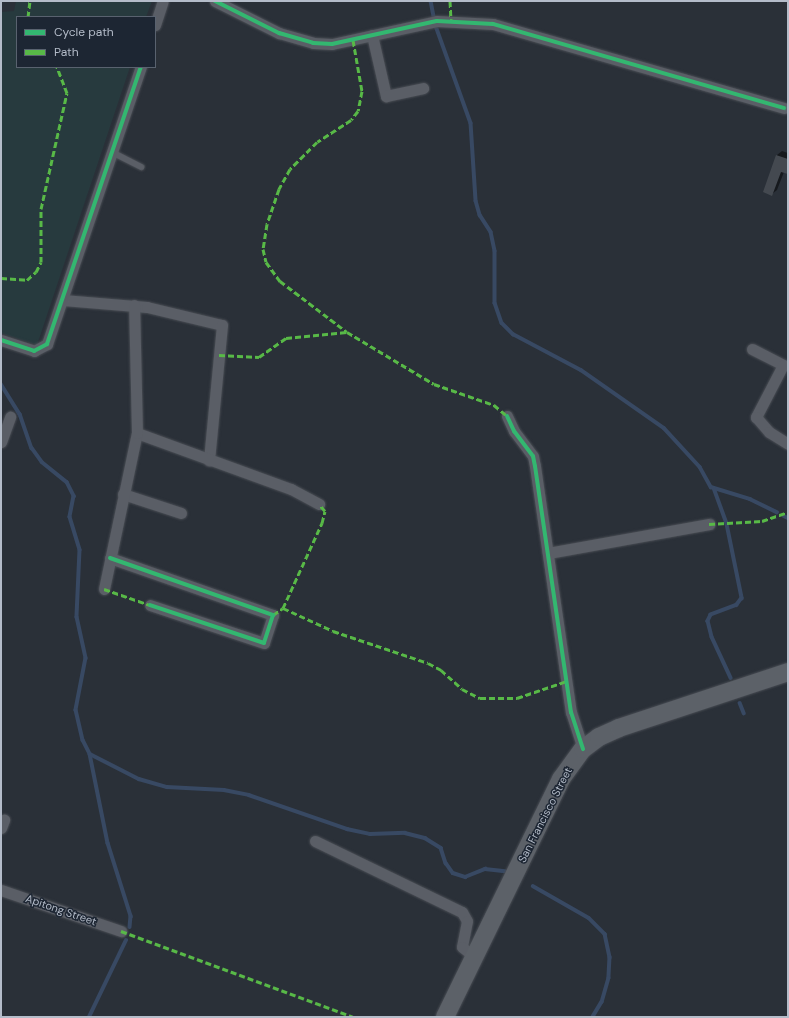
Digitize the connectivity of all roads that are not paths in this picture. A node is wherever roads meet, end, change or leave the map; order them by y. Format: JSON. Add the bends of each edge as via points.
{"nodes":[{"id":1,"x":163,"y":1,"type":"edge"},
{"id":2,"x":215,"y":1,"type":"edge"},
{"id":3,"x":156,"y":22,"type":"edge"},
{"id":4,"x":372,"y":35,"type":"junction"},
{"id":5,"x":141,"y":68,"type":"edge"},
{"id":6,"x":423,"y":88,"type":"dead end"},
{"id":7,"x":786,"y":110,"type":"edge"},
{"id":8,"x":112,"y":152,"type":"junction"},
{"id":9,"x":141,"y":167,"type":"dead end"},
{"id":10,"x":62,"y":300,"type":"junction"},
{"id":11,"x":134,"y":305,"type":"junction"},
{"id":12,"x":1,"y":340,"type":"edge"},
{"id":13,"x":752,"y":349,"type":"dead end"},
{"id":14,"x":507,"y":416,"type":"dead end"},
{"id":15,"x":10,"y":417,"type":"dead end"},
{"id":16,"x":137,"y":433,"type":"junction"},
{"id":17,"x":1,"y":442,"type":"edge"},
{"id":18,"x":788,"y":444,"type":"edge"},
{"id":19,"x":209,"y":460,"type":"junction"},
{"id":20,"x":124,"y":494,"type":"junction"},
{"id":21,"x":319,"y":504,"type":"dead end"},
{"id":22,"x":181,"y":513,"type":"dead end"},
{"id":23,"x":709,"y":524,"type":"dead end"},
{"id":24,"x":548,"y":553,"type":"junction"},
{"id":25,"x":110,"y":558,"type":"junction"},
{"id":26,"x":104,"y":589,"type":"dead end"},
{"id":27,"x":150,"y":605,"type":"dead end"},
{"id":28,"x":788,"y":672,"type":"edge"},
{"id":29,"x":583,"y":749,"type":"junction"},
{"id":30,"x":315,"y":841,"type":"dead end"},
{"id":31,"x":1,"y":890,"type":"edge"},
{"id":32,"x":121,"y":931,"type":"dead end"},
{"id":33,"x":475,"y":957,"type":"junction"},
{"id":34,"x":446,"y":1017,"type":"edge"}],
"edges":[{"from":1,"to":3,"type":"street"},
{"from":2,"to":4,"type":"street","via":[[279,33],[313,43],[332,44]]},
{"from":4,"to":6,"type":"street","via":[[386,96]]},
{"from":4,"to":7,"type":"street","via":[[437,21],[492,24]]},
{"from":5,"to":8,"type":"street"},
{"from":8,"to":9,"type":"lane"},
{"from":8,"to":10,"type":"street"},
{"from":10,"to":11,"type":"street"},
{"from":10,"to":12,"type":"street","via":[[51,335],[41,349],[28,350]]},
{"from":11,"to":16,"type":"street"},
{"from":11,"to":19,"type":"street","via":[[222,325]]},
{"from":13,"to":18,"type":"street","via":[[783,365],[756,417],[769,432]]},
{"from":14,"to":24,"type":"street","via":[[514,431],[533,456]]},
{"from":15,"to":17,"type":"street"},
{"from":16,"to":19,"type":"street"},
{"from":16,"to":20,"type":"street"},
{"from":19,"to":21,"type":"street","via":[[291,489]]},
{"from":20,"to":22,"type":"street"},
{"from":20,"to":25,"type":"street"},
{"from":23,"to":24,"type":"street"},
{"from":24,"to":29,"type":"street","via":[[571,712]]},
{"from":25,"to":26,"type":"street"},
{"from":25,"to":27,"type":"street","via":[[273,615],[264,643]]},
{"from":28,"to":29,"type":"main road","name":"San Francisco Street","via":[[626,725],[599,737]]},
{"from":29,"to":33,"type":"main road","name":"San Francisco Street","via":[[561,779]]},
{"from":30,"to":33,"type":"street","via":[[462,912],[467,921],[462,946]]},
{"from":31,"to":32,"type":"street","name":"Apitong Street"},
{"from":33,"to":34,"type":"main road","name":"San Francisco Street"}]}
